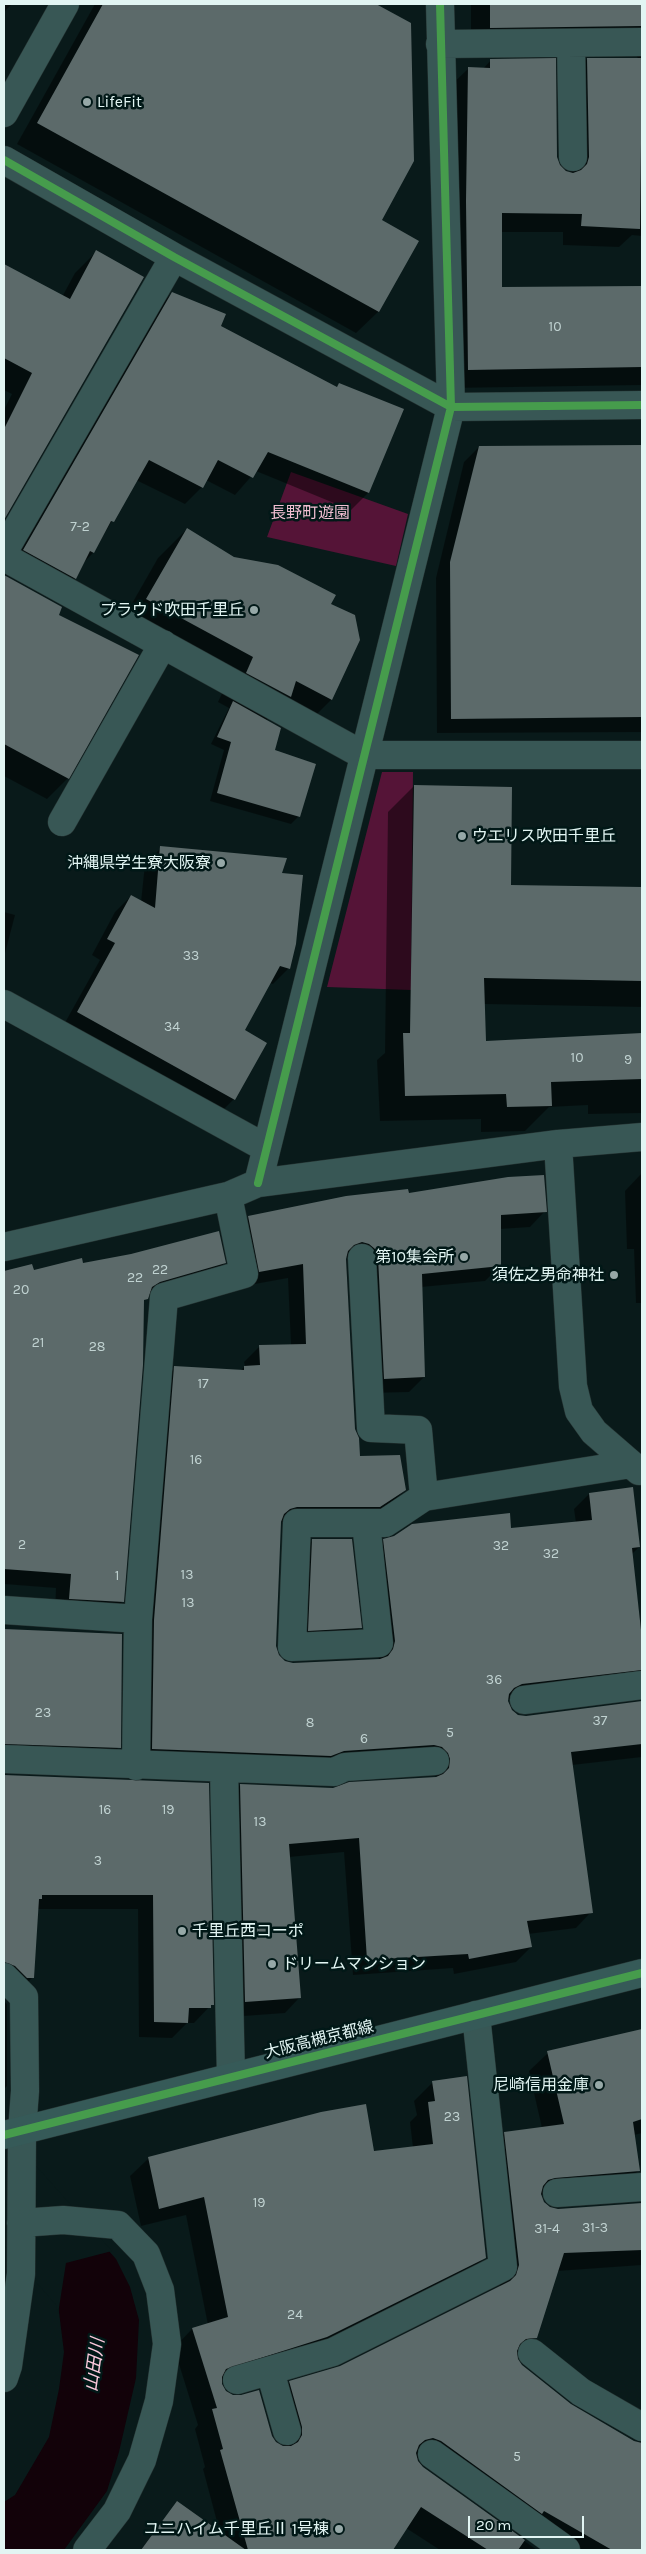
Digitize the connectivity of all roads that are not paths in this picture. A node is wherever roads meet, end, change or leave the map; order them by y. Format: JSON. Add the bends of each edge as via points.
{"nodes":[{"id":1,"x":65,"y":4,"type":"edge"},
{"id":2,"x":440,"y":4,"type":"edge"},
{"id":3,"x":642,"y":42,"type":"edge"},
{"id":4,"x":572,"y":43,"type":"junction"},
{"id":5,"x":440,"y":44,"type":"junction"},
{"id":6,"x":4,"y":113,"type":"edge"},
{"id":7,"x":573,"y":157,"type":"dead end"},
{"id":8,"x":4,"y":160,"type":"edge"},
{"id":9,"x":174,"y":257,"type":"junction"},
{"id":10,"x":642,"y":405,"type":"edge"},
{"id":11,"x":451,"y":407,"type":"junction"},
{"id":12,"x":4,"y":551,"type":"edge"},
{"id":13,"x":4,"y":557,"type":"edge"},
{"id":14,"x":162,"y":644,"type":"junction"},
{"id":15,"x":363,"y":755,"type":"junction"},
{"id":16,"x":642,"y":755,"type":"edge"},
{"id":17,"x":62,"y":822,"type":"dead end"},
{"id":18,"x":4,"y":1004,"type":"edge"},
{"id":19,"x":642,"y":1137,"type":"edge"},
{"id":20,"x":558,"y":1144,"type":"junction"},
{"id":21,"x":266,"y":1148,"type":"junction"},
{"id":22,"x":258,"y":1183,"type":"junction"},
{"id":23,"x":228,"y":1196,"type":"junction"},
{"id":24,"x":4,"y":1247,"type":"edge"},
{"id":25,"x":362,"y":1258,"type":"dead end"},
{"id":26,"x":637,"y":1469,"type":"edge"},
{"id":27,"x":424,"y":1497,"type":"junction"},
{"id":28,"x":366,"y":1523,"type":"junction"},
{"id":29,"x":4,"y":1610,"type":"edge"},
{"id":30,"x":138,"y":1619,"type":"junction"},
{"id":31,"x":642,"y":1686,"type":"edge"},
{"id":32,"x":524,"y":1700,"type":"dead end"},
{"id":33,"x":4,"y":1759,"type":"edge"},
{"id":34,"x":435,"y":1761,"type":"dead end"},
{"id":35,"x":136,"y":1766,"type":"junction"},
{"id":36,"x":224,"y":1769,"type":"junction"},
{"id":37,"x":642,"y":1973,"type":"edge"},
{"id":38,"x":4,"y":1976,"type":"edge"},
{"id":39,"x":476,"y":2015,"type":"junction"},
{"id":40,"x":231,"y":2077,"type":"junction"},
{"id":41,"x":19,"y":2131,"type":"edge"},
{"id":42,"x":642,"y":2187,"type":"edge"},
{"id":43,"x":557,"y":2193,"type":"dead end"},
{"id":44,"x":21,"y":2223,"type":"junction"},
{"id":45,"x":532,"y":2353,"type":"dead end"},
{"id":46,"x":270,"y":2371,"type":"junction"},
{"id":47,"x":4,"y":2378,"type":"edge"},
{"id":48,"x":237,"y":2380,"type":"dead end"},
{"id":49,"x":642,"y":2427,"type":"edge"},
{"id":50,"x":287,"y":2431,"type":"dead end"},
{"id":51,"x":432,"y":2454,"type":"dead end"},
{"id":52,"x":88,"y":2550,"type":"edge"},
{"id":53,"x":566,"y":2550,"type":"edge"}],
"edges":[{"from":1,"to":6,"type":"street"},
{"from":2,"to":5,"type":"street"},
{"from":3,"to":4,"type":"street"},
{"from":4,"to":5,"type":"street"},
{"from":4,"to":7,"type":"street"},
{"from":5,"to":11,"type":"street"},
{"from":8,"to":9,"type":"street"},
{"from":9,"to":11,"type":"street"},
{"from":9,"to":12,"type":"street"},
{"from":10,"to":11,"type":"street"},
{"from":11,"to":15,"type":"street"},
{"from":13,"to":14,"type":"street"},
{"from":14,"to":15,"type":"street"},
{"from":14,"to":17,"type":"street"},
{"from":15,"to":16,"type":"street"},
{"from":15,"to":21,"type":"street"},
{"from":18,"to":21,"type":"street"},
{"from":19,"to":20,"type":"street"},
{"from":20,"to":22,"type":"street"},
{"from":20,"to":26,"type":"street","via":[[573,1386],[579,1410],[594,1432]]},
{"from":21,"to":22,"type":"street"},
{"from":22,"to":23,"type":"street"},
{"from":23,"to":24,"type":"street"},
{"from":23,"to":30,"type":"street","via":[[244,1274],[164,1297]]},
{"from":25,"to":27,"type":"street","via":[[371,1428],[418,1430]]},
{"from":26,"to":27,"type":"street"},
{"from":27,"to":28,"type":"street","via":[[385,1522]]},
{"from":28,"to":28,"type":"street","via":[[379,1643],[292,1647],[297,1523]]},
{"from":29,"to":30,"type":"street"},
{"from":30,"to":35,"type":"street"},
{"from":31,"to":32,"type":"street"},
{"from":33,"to":35,"type":"street"},
{"from":34,"to":36,"type":"street","via":[[345,1767],[334,1772]]},
{"from":35,"to":36,"type":"street"},
{"from":36,"to":40,"type":"street"},
{"from":37,"to":39,"type":"main road","name":"大阪高槻京都線"},
{"from":38,"to":41,"type":"street","via":[[24,1997],[25,2091]]},
{"from":39,"to":40,"type":"main road","name":"大阪高槻京都線"},
{"from":39,"to":46,"type":"street","via":[[502,2267],[333,2352]]},
{"from":40,"to":41,"type":"main road","name":"大阪高槻京都線"},
{"from":41,"to":44,"type":"street"},
{"from":42,"to":43,"type":"street"},
{"from":44,"to":47,"type":"street","via":[[21,2274]]},
{"from":44,"to":52,"type":"street","via":[[63,2220],[118,2225],[146,2254],[160,2290],[167,2344],[160,2401],[142,2460],[117,2511]]},
{"from":45,"to":49,"type":"street","via":[[581,2392]]},
{"from":46,"to":48,"type":"street"},
{"from":46,"to":50,"type":"street"},
{"from":51,"to":53,"type":"street"}]}
